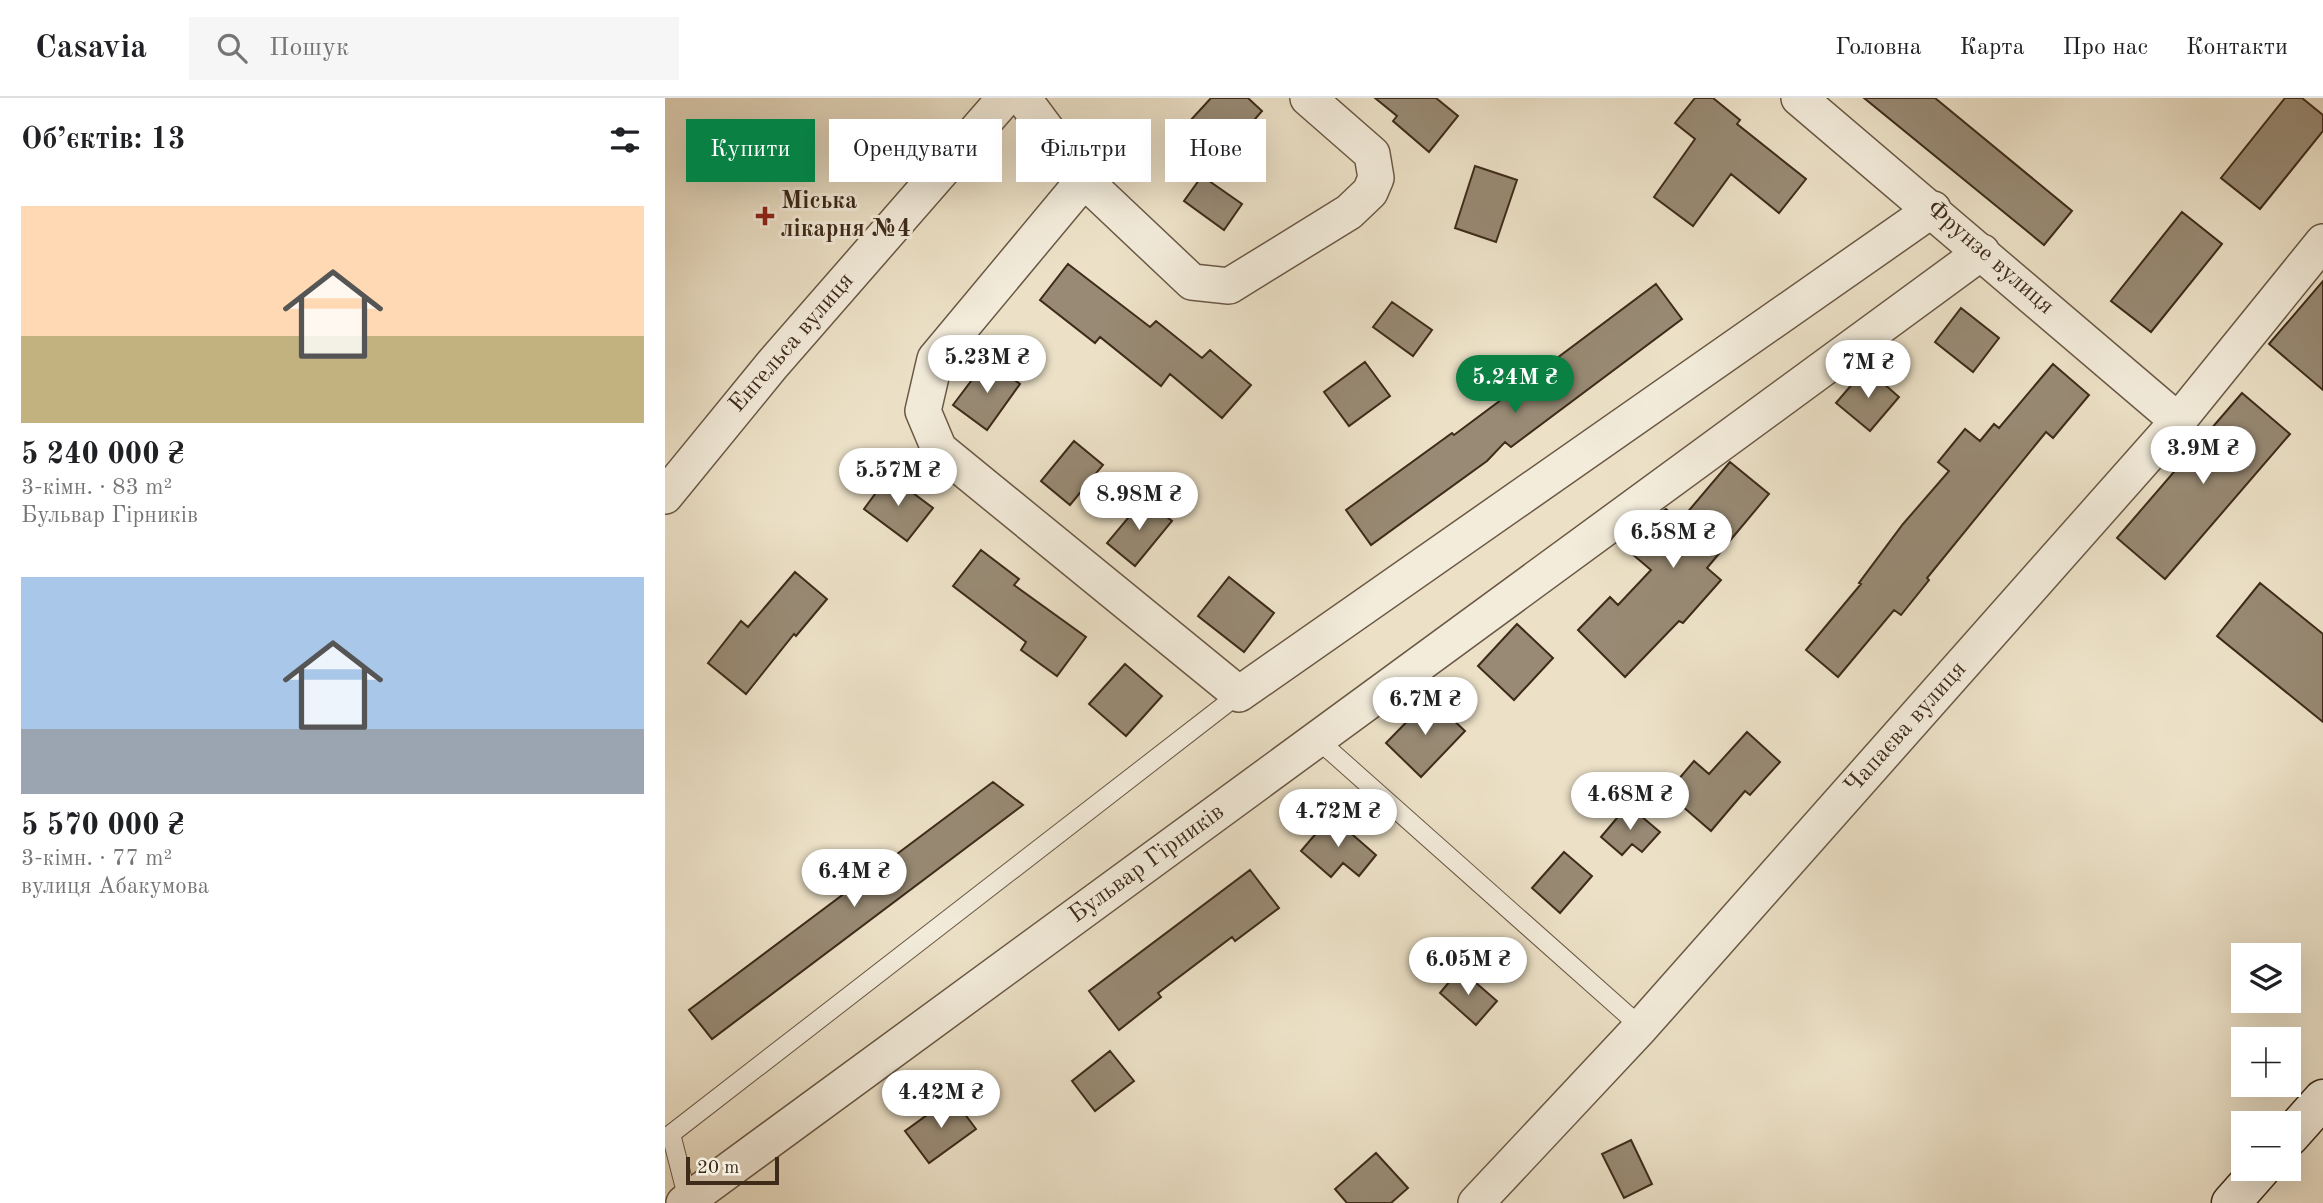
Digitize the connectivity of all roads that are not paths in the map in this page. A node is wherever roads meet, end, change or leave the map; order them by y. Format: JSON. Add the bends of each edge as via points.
{"nodes":[{"id":1,"x":1006,"y":98,"type":"edge"},
{"id":2,"x":1023,"y":98,"type":"edge"},
{"id":3,"x":1308,"y":98,"type":"edge"},
{"id":4,"x":1799,"y":98,"type":"edge"},
{"id":5,"x":1039,"y":119,"type":"edge"},
{"id":6,"x":1082,"y":182,"type":"edge"},
{"id":7,"x":1086,"y":182,"type":"edge"},
{"id":8,"x":1933,"y":209,"type":"junction"},
{"id":9,"x":2323,"y":242,"type":"edge"},
{"id":10,"x":1982,"y":252,"type":"junction"},
{"id":11,"x":2178,"y":421,"type":"junction"},
{"id":12,"x":665,"y":496,"type":"edge"},
{"id":13,"x":1239,"y":694,"type":"junction"},
{"id":14,"x":1317,"y":739,"type":"junction"},
{"id":15,"x":1641,"y":1027,"type":"junction"},
{"id":16,"x":2323,"y":1099,"type":"edge"},
{"id":17,"x":2301,"y":1124,"type":"edge"},
{"id":18,"x":2250,"y":1181,"type":"edge"},
{"id":19,"x":686,"y":1202,"type":"edge"},
{"id":20,"x":1476,"y":1203,"type":"edge"},
{"id":21,"x":2231,"y":1203,"type":"edge"}],
"edges":[{"from":1,"to":12,"type":"street","name":"Енгельса вулиця","via":[[772,365]]},
{"from":2,"to":5,"type":"street"},
{"from":3,"to":7,"type":"street","via":[[1372,154],[1376,178],[1370,192],[1349,212],[1229,286],[1192,282]]},
{"from":4,"to":8,"type":"street","name":"Фрунзе вулиця"},
{"from":6,"to":13,"type":"street","via":[[935,359],[923,411],[939,449]]},
{"from":8,"to":10,"type":"street","name":"Фрунзе вулиця"},
{"from":8,"to":13,"type":"street"},
{"from":9,"to":11,"type":"street","name":"Чапаєва вулиця"},
{"from":10,"to":11,"type":"street","name":"Фрунзе вулиця"},
{"from":10,"to":14,"type":"street","name":"Бульвар Гірників"},
{"from":11,"to":15,"type":"street","name":"Чапаєва вулиця"},
{"from":13,"to":19,"type":"lane","via":[[671,1134]]},
{"from":14,"to":15,"type":"lane"},
{"from":14,"to":19,"type":"street","name":"Бульвар Гірників"},
{"from":15,"to":20,"type":"street","name":"Чапаєва вулиця"},
{"from":16,"to":17,"type":"street"},
{"from":18,"to":21,"type":"street"}]}
